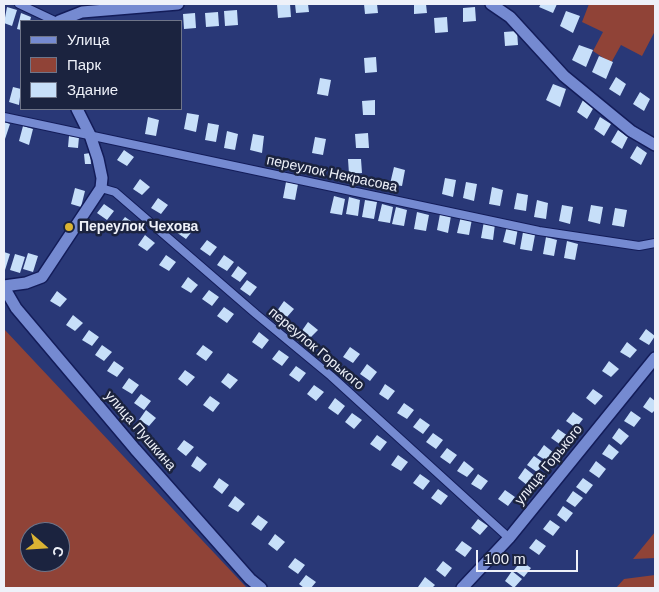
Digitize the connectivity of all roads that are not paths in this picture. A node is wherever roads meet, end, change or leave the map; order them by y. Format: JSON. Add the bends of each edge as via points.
{"nodes":[{"id":1,"x":19,"y":4,"type":"edge"},
{"id":2,"x":178,"y":4,"type":"edge"},
{"id":3,"x":491,"y":4,"type":"edge"},
{"id":4,"x":53,"y":20,"type":"edge"},
{"id":5,"x":62,"y":20,"type":"edge"},
{"id":6,"x":78,"y":110,"type":"edge"},
{"id":7,"x":4,"y":117,"type":"edge"},
{"id":8,"x":90,"y":134,"type":"junction"},
{"id":9,"x":655,"y":145,"type":"edge"},
{"id":10,"x":101,"y":188,"type":"junction"},
{"id":11,"x":655,"y":243,"type":"edge"},
{"id":12,"x":4,"y":286,"type":"edge"},
{"id":13,"x":655,"y":358,"type":"edge"},
{"id":14,"x":508,"y":538,"type":"junction"},
{"id":15,"x":261,"y":588,"type":"edge"},
{"id":16,"x":462,"y":588,"type":"edge"}],
"edges":[{"from":1,"to":4,"type":"street"},
{"from":2,"to":5,"type":"street","via":[[82,12]]},
{"from":3,"to":9,"type":"street","via":[[510,17],[564,76],[631,131]]},
{"from":6,"to":8,"type":"street"},
{"from":7,"to":8,"type":"street","name":"переулок Некрасова"},
{"from":8,"to":10,"type":"street","via":[[102,178]]},
{"from":8,"to":11,"type":"street","name":"переулок Некрасова","via":[[539,231],[639,246]]},
{"from":10,"to":12,"type":"street","via":[[42,277],[26,284]]},
{"from":10,"to":14,"type":"street","name":"переулок Горького","via":[[115,192],[331,376]]},
{"from":12,"to":15,"type":"street","name":"улица Пушкина","via":[[16,308],[135,449]]},
{"from":13,"to":14,"type":"street","name":"улица Горького"},
{"from":14,"to":16,"type":"street","name":"улица Горького"}]}
